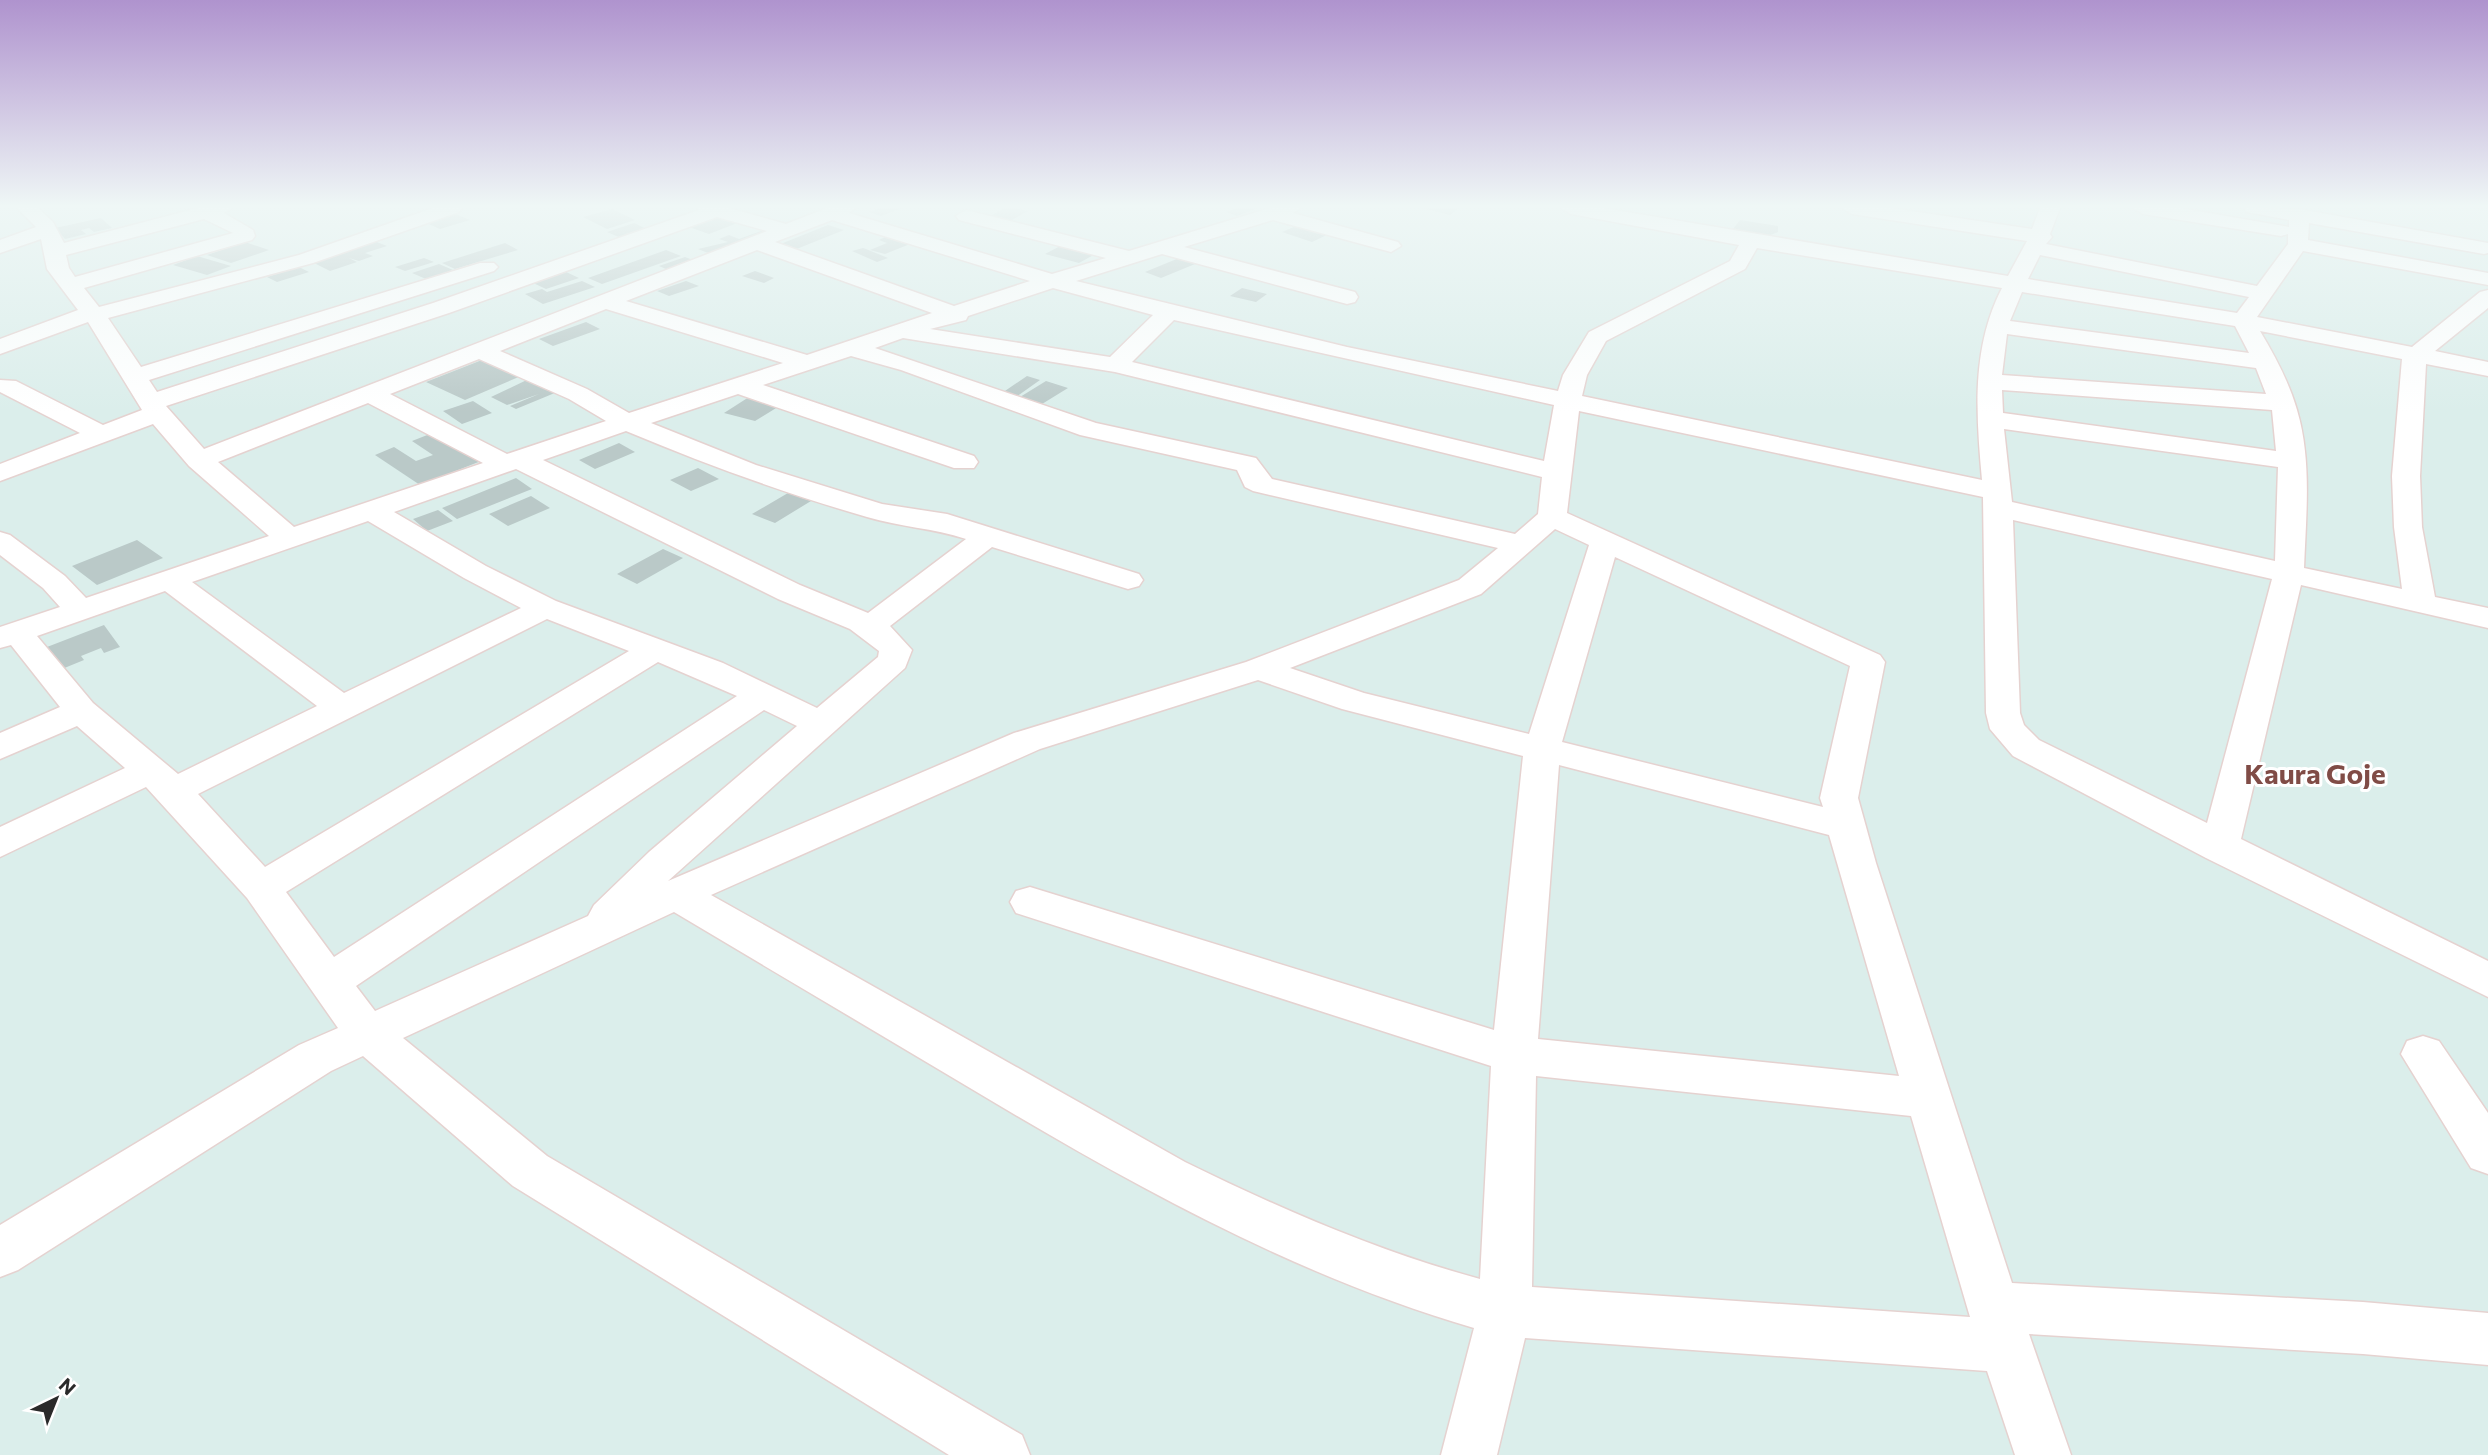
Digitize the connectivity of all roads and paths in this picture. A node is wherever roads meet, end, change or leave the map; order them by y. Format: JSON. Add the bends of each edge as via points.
{"nodes":[{"id":1,"x":63,"y":276,"type":"edge"},
{"id":2,"x":103,"y":276,"type":"edge"},
{"id":3,"x":240,"y":276,"type":"edge"},
{"id":4,"x":458,"y":276,"type":"edge"},
{"id":5,"x":529,"y":276,"type":"edge"},
{"id":6,"x":673,"y":276,"type":"edge"},
{"id":7,"x":851,"y":276,"type":"edge"},
{"id":8,"x":1036,"y":276,"type":"edge"},
{"id":9,"x":1070,"y":276,"type":"edge"},
{"id":10,"x":1268,"y":276,"type":"edge"},
{"id":11,"x":1717,"y":276,"type":"edge"},
{"id":12,"x":1968,"y":276,"type":"edge"},
{"id":13,"x":2017,"y":276,"type":"edge"},
{"id":14,"x":2185,"y":276,"type":"edge"},
{"id":15,"x":2272,"y":276,"type":"edge"},
{"id":16,"x":1052,"y":281,"type":"junction"},
{"id":17,"x":2012,"y":283,"type":"junction"},
{"id":18,"x":70,"y":285,"type":"junction"},
{"id":19,"x":2262,"y":293,"type":"junction"},
{"id":20,"x":1348,"y":297,"type":"dead end"},
{"id":21,"x":2488,"y":297,"type":"edge"},
{"id":22,"x":606,"y":302,"type":"junction"},
{"id":23,"x":441,"y":308,"type":"junction"},
{"id":24,"x":1169,"y":312,"type":"junction"},
{"id":25,"x":93,"y":314,"type":"junction"},
{"id":26,"x":958,"y":314,"type":"junction"},
{"id":27,"x":2244,"y":321,"type":"junction"},
{"id":28,"x":1997,"y":326,"type":"junction"},
{"id":29,"x":905,"y":332,"type":"junction"},
{"id":30,"x":516,"y":337,"type":"junction"},
{"id":31,"x":0,"y":347,"type":"edge"},
{"id":32,"x":854,"y":349,"type":"junction"},
{"id":33,"x":480,"y":351,"type":"junction"},
{"id":34,"x":2414,"y":356,"type":"junction"},
{"id":35,"x":2266,"y":362,"type":"junction"},
{"id":36,"x":810,"y":363,"type":"junction"},
{"id":37,"x":1115,"y":365,"type":"junction"},
{"id":38,"x":2488,"y":369,"type":"edge"},
{"id":39,"x":136,"y":376,"type":"junction"},
{"id":40,"x":1990,"y":382,"type":"junction"},
{"id":41,"x":7,"y":386,"type":"dead end"},
{"id":42,"x":740,"y":386,"type":"junction"},
{"id":43,"x":370,"y":394,"type":"junction"},
{"id":44,"x":1568,"y":400,"type":"junction"},
{"id":45,"x":2282,"y":403,"type":"junction"},
{"id":46,"x":155,"y":407,"type":"junction"},
{"id":47,"x":1991,"y":419,"type":"junction"},
{"id":48,"x":628,"y":423,"type":"junction"},
{"id":49,"x":101,"y":434,"type":"junction"},
{"id":50,"x":199,"y":460,"type":"junction"},
{"id":51,"x":2291,"y":461,"type":"junction"},
{"id":52,"x":513,"y":462,"type":"junction"},
{"id":53,"x":964,"y":462,"type":"dead end"},
{"id":54,"x":1557,"y":472,"type":"junction"},
{"id":55,"x":0,"y":473,"type":"edge"},
{"id":56,"x":1996,"y":499,"type":"junction"},
{"id":57,"x":371,"y":510,"type":"junction"},
{"id":58,"x":1552,"y":517,"type":"junction"},
{"id":59,"x":988,"y":536,"type":"junction"},
{"id":60,"x":289,"y":538,"type":"junction"},
{"id":61,"x":0,"y":541,"type":"edge"},
{"id":62,"x":1604,"y":543,"type":"junction"},
{"id":63,"x":1520,"y":544,"type":"junction"},
{"id":64,"x":2289,"y":573,"type":"junction"},
{"id":65,"x":169,"y":580,"type":"junction"},
{"id":66,"x":1128,"y":580,"type":"dead end"},
{"id":67,"x":2420,"y":603,"type":"junction"},
{"id":68,"x":545,"y":608,"type":"junction"},
{"id":69,"x":80,"y":610,"type":"junction"},
{"id":70,"x":2488,"y":618,"type":"edge"},
{"id":71,"x":869,"y":627,"type":"junction"},
{"id":72,"x":8,"y":635,"type":"edge"},
{"id":73,"x":657,"y":648,"type":"junction"},
{"id":74,"x":1258,"y":669,"type":"junction"},
{"id":75,"x":763,"y":695,"type":"junction"},
{"id":76,"x":342,"y":708,"type":"junction"},
{"id":77,"x":81,"y":711,"type":"junction"},
{"id":78,"x":821,"y":724,"type":"junction"},
{"id":79,"x":0,"y":747,"type":"edge"},
{"id":80,"x":1542,"y":748,"type":"junction"},
{"id":81,"x":162,"y":781,"type":"junction"},
{"id":82,"x":1847,"y":826,"type":"junction"},
{"id":83,"x":0,"y":842,"type":"edge"},
{"id":84,"x":2220,"y":848,"type":"junction"},
{"id":85,"x":261,"y":888,"type":"junction"},
{"id":86,"x":676,"y":894,"type":"junction"},
{"id":87,"x":1030,"y":902,"type":"dead end"},
{"id":88,"x":588,"y":935,"type":"junction"},
{"id":89,"x":2488,"y":980,"type":"edge"},
{"id":90,"x":329,"y":982,"type":"junction"},
{"id":91,"x":366,"y":1034,"type":"junction"},
{"id":92,"x":2423,"y":1054,"type":"dead end"},
{"id":93,"x":1514,"y":1055,"type":"junction"},
{"id":94,"x":1931,"y":1098,"type":"junction"},
{"id":95,"x":2488,"y":1153,"type":"edge"},
{"id":96,"x":0,"y":1253,"type":"edge"},
{"id":97,"x":1505,"y":1311,"type":"junction"},
{"id":98,"x":2000,"y":1327,"type":"junction"},
{"id":99,"x":2488,"y":1339,"type":"edge"},
{"id":100,"x":1002,"y":1455,"type":"edge"},
{"id":101,"x":1469,"y":1455,"type":"edge"},
{"id":102,"x":2043,"y":1455,"type":"edge"}],
"edges":[{"from":1,"to":18,"type":"street"},
{"from":2,"to":18,"type":"street"},
{"from":3,"to":25,"type":"street"},
{"from":4,"to":39,"type":"street"},
{"from":5,"to":23,"type":"street"},
{"from":6,"to":22,"type":"street"},
{"from":7,"to":26,"type":"street"},
{"from":8,"to":16,"type":"street"},
{"from":9,"to":16,"type":"street"},
{"from":10,"to":20,"type":"street"},
{"from":11,"to":44,"type":"street","via":[[1597,337],[1575,375]]},
{"from":12,"to":17,"type":"street"},
{"from":13,"to":17,"type":"street"},
{"from":14,"to":19,"type":"street"},
{"from":15,"to":19,"type":"street"},
{"from":16,"to":24,"type":"street"},
{"from":16,"to":26,"type":"street"},
{"from":17,"to":27,"type":"street"},
{"from":17,"to":28,"type":"street"},
{"from":18,"to":25,"type":"street"},
{"from":19,"to":27,"type":"street"},
{"from":21,"to":34,"type":"street"},
{"from":22,"to":30,"type":"street"},
{"from":22,"to":36,"type":"street"},
{"from":23,"to":30,"type":"street"},
{"from":23,"to":46,"type":"street"},
{"from":24,"to":37,"type":"street"},
{"from":24,"to":44,"type":"street"},
{"from":25,"to":31,"type":"street"},
{"from":25,"to":39,"type":"street"},
{"from":26,"to":29,"type":"street"},
{"from":27,"to":34,"type":"street"},
{"from":27,"to":35,"type":"street"},
{"from":28,"to":35,"type":"street"},
{"from":28,"to":40,"type":"street"},
{"from":29,"to":32,"type":"street"},
{"from":29,"to":37,"type":"street"},
{"from":30,"to":33,"type":"street"},
{"from":32,"to":36,"type":"street"},
{"from":32,"to":63,"type":"street","via":[[1089,429],[1239,462],[1263,485]]},
{"from":33,"to":43,"type":"street"},
{"from":33,"to":48,"type":"street","via":[[578,394]]},
{"from":34,"to":38,"type":"street"},
{"from":34,"to":67,"type":"street","via":[[2406,476],[2408,527]]},
{"from":35,"to":45,"type":"street"},
{"from":36,"to":42,"type":"street"},
{"from":37,"to":54,"type":"street"},
{"from":39,"to":46,"type":"street"},
{"from":40,"to":45,"type":"street"},
{"from":40,"to":47,"type":"street"},
{"from":41,"to":49,"type":"street"},
{"from":42,"to":48,"type":"street"},
{"from":42,"to":53,"type":"street"},
{"from":43,"to":50,"type":"street"},
{"from":43,"to":52,"type":"street"},
{"from":44,"to":54,"type":"street"},
{"from":44,"to":56,"type":"street"},
{"from":45,"to":51,"type":"street"},
{"from":46,"to":49,"type":"street"},
{"from":46,"to":50,"type":"street"},
{"from":47,"to":51,"type":"street"},
{"from":47,"to":56,"type":"street"},
{"from":48,"to":52,"type":"street"},
{"from":48,"to":59,"type":"street","via":[[826,498],[902,517],[937,520]]},
{"from":49,"to":55,"type":"street"},
{"from":50,"to":60,"type":"street"},
{"from":51,"to":64,"type":"street"},
{"from":52,"to":57,"type":"street"},
{"from":52,"to":71,"type":"street"},
{"from":54,"to":58,"type":"street"},
{"from":56,"to":64,"type":"street"},
{"from":56,"to":84,"type":"street","via":[[2003,713],[2008,729],[2026,748]]},
{"from":57,"to":60,"type":"street"},
{"from":57,"to":68,"type":"street"},
{"from":58,"to":62,"type":"street"},
{"from":58,"to":63,"type":"street"},
{"from":59,"to":66,"type":"street"},
{"from":59,"to":71,"type":"street"},
{"from":60,"to":65,"type":"street"},
{"from":61,"to":69,"type":"street","via":[[54,582]]},
{"from":62,"to":80,"type":"street"},
{"from":62,"to":82,"type":"street","via":[[1868,662],[1839,798]]},
{"from":63,"to":74,"type":"street","via":[[1471,587]]},
{"from":64,"to":67,"type":"street"},
{"from":64,"to":84,"type":"street"},
{"from":65,"to":69,"type":"street"},
{"from":65,"to":76,"type":"street"},
{"from":67,"to":70,"type":"street"},
{"from":68,"to":73,"type":"street"},
{"from":68,"to":76,"type":"street"},
{"from":69,"to":72,"type":"street"},
{"from":71,"to":78,"type":"street","via":[[891,642],[896,650],[893,661]]},
{"from":72,"to":77,"type":"street"},
{"from":73,"to":75,"type":"street"},
{"from":73,"to":85,"type":"street"},
{"from":74,"to":80,"type":"street","via":[[1354,701]]},
{"from":74,"to":86,"type":"street","via":[[1027,741]]},
{"from":75,"to":78,"type":"street"},
{"from":75,"to":90,"type":"street"},
{"from":76,"to":81,"type":"street"},
{"from":77,"to":79,"type":"street"},
{"from":77,"to":81,"type":"street"},
{"from":78,"to":88,"type":"street","via":[[663,862]]},
{"from":80,"to":82,"type":"street"},
{"from":80,"to":93,"type":"street"},
{"from":81,"to":83,"type":"street"},
{"from":81,"to":85,"type":"street"},
{"from":82,"to":94,"type":"street"},
{"from":84,"to":89,"type":"street"},
{"from":85,"to":90,"type":"street"},
{"from":86,"to":88,"type":"street"},
{"from":86,"to":97,"type":"street","via":[[1101,1143],[1309,1245],[1439,1295]]},
{"from":87,"to":93,"type":"street"},
{"from":88,"to":91,"type":"street"},
{"from":90,"to":91,"type":"street"},
{"from":91,"to":96,"type":"street","via":[[315,1058]]},
{"from":91,"to":100,"type":"street","via":[[530,1171]]},
{"from":92,"to":95,"type":"street"},
{"from":93,"to":94,"type":"street"},
{"from":93,"to":97,"type":"street"},
{"from":94,"to":98,"type":"street"},
{"from":97,"to":98,"type":"street","via":[[1925,1339]]},
{"from":97,"to":101,"type":"street"},
{"from":98,"to":99,"type":"street","via":[[2363,1328]]},
{"from":98,"to":102,"type":"street"}]}
